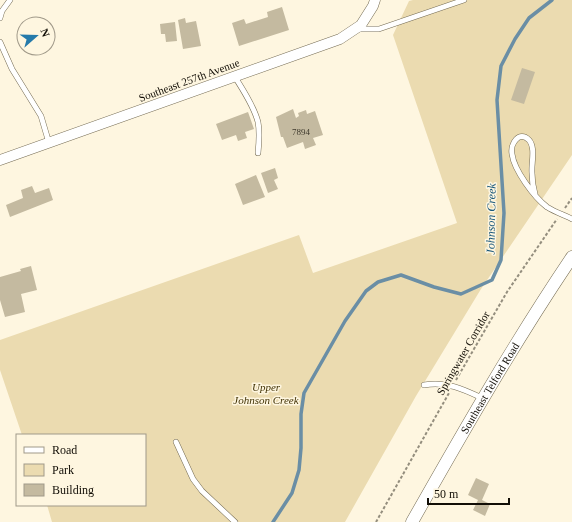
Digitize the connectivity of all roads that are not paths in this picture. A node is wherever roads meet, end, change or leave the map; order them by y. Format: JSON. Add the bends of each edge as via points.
{"nodes":[{"id":1,"x":10,"y":0,"type":"edge"},
{"id":2,"x":464,"y":0,"type":"edge"},
{"id":3,"x":374,"y":3,"type":"edge"},
{"id":4,"x":0,"y":18,"type":"edge"},
{"id":5,"x":355,"y":29,"type":"junction"},
{"id":6,"x":0,"y":42,"type":"edge"},
{"id":7,"x":234,"y":77,"type":"junction"},
{"id":8,"x":49,"y":142,"type":"junction"},
{"id":9,"x":258,"y":153,"type":"dead end"},
{"id":10,"x":0,"y":160,"type":"edge"},
{"id":11,"x":535,"y":194,"type":"junction"},
{"id":12,"x":572,"y":219,"type":"edge"},
{"id":13,"x":572,"y":257,"type":"edge"},
{"id":14,"x":424,"y":385,"type":"dead end"},
{"id":15,"x":482,"y":398,"type":"junction"},
{"id":16,"x":176,"y":442,"type":"dead end"},
{"id":17,"x":235,"y":522,"type":"edge"},
{"id":18,"x":412,"y":522,"type":"edge"}],
"edges":[{"from":1,"to":4,"type":"lane"},
{"from":2,"to":5,"type":"lane","via":[[378,29]]},
{"from":3,"to":5,"type":"street","name":"Southeast 257th Avenue","via":[[361,25]]},
{"from":5,"to":7,"type":"street","name":"Southeast 257th Avenue","via":[[340,39]]},
{"from":6,"to":8,"type":"lane","via":[[12,69],[41,116]]},
{"from":7,"to":8,"type":"street","name":"Southeast 257th Avenue"},
{"from":7,"to":9,"type":"lane","via":[[244,91],[258,121]]},
{"from":8,"to":10,"type":"street","name":"Southeast 257th Avenue"},
{"from":11,"to":11,"type":"lane","via":[[532,146],[529,140],[519,137],[512,144],[512,155],[517,168]]},
{"from":11,"to":12,"type":"lane","via":[[548,207]]},
{"from":13,"to":15,"type":"street","name":"Southeast Telford Road"},
{"from":14,"to":15,"type":"lane","via":[[453,386]]},
{"from":15,"to":18,"type":"street","name":"Southeast Telford Road"},
{"from":16,"to":17,"type":"lane","via":[[193,479]]}]}
